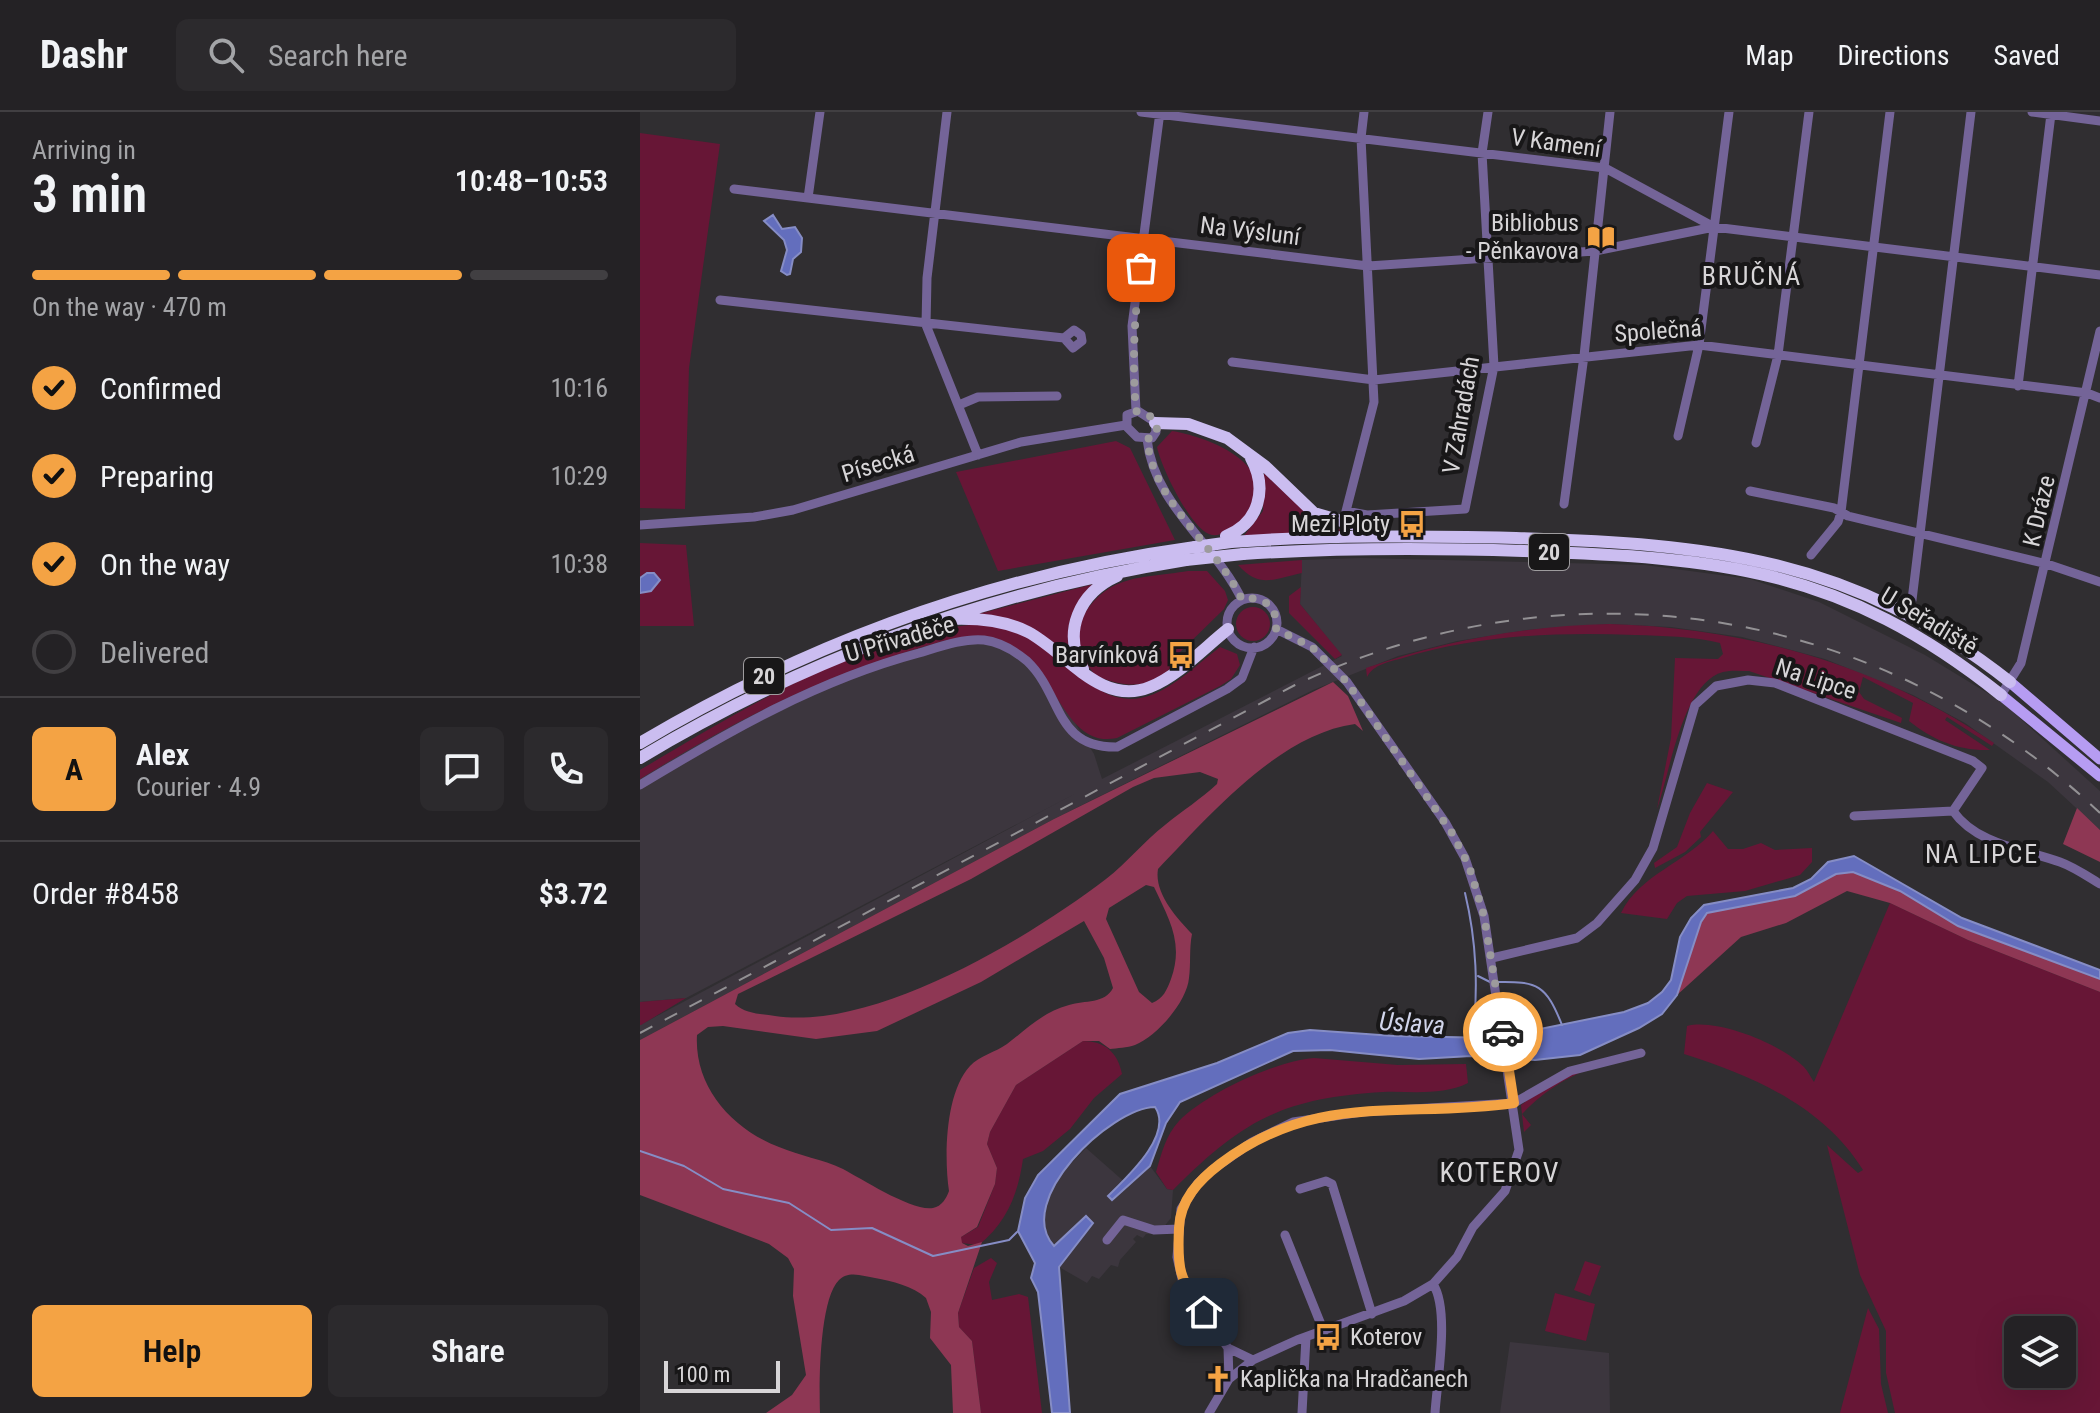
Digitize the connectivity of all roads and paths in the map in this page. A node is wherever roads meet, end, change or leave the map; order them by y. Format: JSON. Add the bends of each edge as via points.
{"nodes":[{"id":1,"x":820,"y":112,"type":"edge"},
{"id":2,"x":947,"y":112,"type":"edge"},
{"id":3,"x":1141,"y":112,"type":"edge"},
{"id":4,"x":1364,"y":112,"type":"edge"},
{"id":5,"x":1488,"y":112,"type":"edge"},
{"id":6,"x":1610,"y":112,"type":"edge"},
{"id":7,"x":1729,"y":112,"type":"edge"},
{"id":8,"x":1809,"y":112,"type":"edge"},
{"id":9,"x":1890,"y":112,"type":"edge"},
{"id":10,"x":1971,"y":112,"type":"edge"},
{"id":11,"x":2032,"y":112,"type":"edge"},
{"id":12,"x":1160,"y":113,"type":"edge"},
{"id":13,"x":2051,"y":114,"type":"junction"},
{"id":14,"x":2100,"y":121,"type":"edge"},
{"id":15,"x":1361,"y":138,"type":"junction"},
{"id":16,"x":1482,"y":153,"type":"junction"},
{"id":17,"x":1605,"y":168,"type":"junction"},
{"id":18,"x":734,"y":189,"type":"dead end"},
{"id":19,"x":808,"y":198,"type":"junction"},
{"id":20,"x":935,"y":213,"type":"junction"},
{"id":21,"x":1714,"y":227,"type":"junction"},
{"id":22,"x":1795,"y":237,"type":"junction"},
{"id":23,"x":1145,"y":239,"type":"junction"},
{"id":24,"x":1873,"y":247,"type":"junction"},
{"id":25,"x":1595,"y":251,"type":"junction"},
{"id":26,"x":1954,"y":259,"type":"junction"},
{"id":27,"x":1487,"y":260,"type":"junction"},
{"id":28,"x":1368,"y":266,"type":"junction"},
{"id":29,"x":2032,"y":267,"type":"junction"},
{"id":30,"x":2100,"y":275,"type":"edge"},
{"id":31,"x":720,"y":300,"type":"dead end"},
{"id":32,"x":926,"y":325,"type":"junction"},
{"id":33,"x":2100,"y":331,"type":"edge"},
{"id":34,"x":1064,"y":338,"type":"dead end"},
{"id":35,"x":1699,"y":345,"type":"junction"},
{"id":36,"x":1778,"y":355,"type":"junction"},
{"id":37,"x":1584,"y":356,"type":"junction"},
{"id":38,"x":1232,"y":362,"type":"dead end"},
{"id":39,"x":1494,"y":366,"type":"junction"},
{"id":40,"x":1857,"y":366,"type":"junction"},
{"id":41,"x":1939,"y":375,"type":"junction"},
{"id":42,"x":1374,"y":380,"type":"junction"},
{"id":43,"x":2018,"y":386,"type":"junction"},
{"id":44,"x":2087,"y":393,"type":"junction"},
{"id":45,"x":1057,"y":396,"type":"dead end"},
{"id":46,"x":2100,"y":398,"type":"edge"},
{"id":47,"x":959,"y":405,"type":"junction"},
{"id":48,"x":1136,"y":411,"type":"junction"},
{"id":49,"x":1155,"y":423,"type":"junction"},
{"id":50,"x":1126,"y":425,"type":"junction"},
{"id":51,"x":1678,"y":436,"type":"dead end"},
{"id":52,"x":1147,"y":439,"type":"junction"},
{"id":53,"x":1756,"y":443,"type":"dead end"},
{"id":54,"x":1245,"y":449,"type":"junction"},
{"id":55,"x":978,"y":455,"type":"junction"},
{"id":56,"x":1750,"y":491,"type":"dead end"},
{"id":57,"x":1564,"y":504,"type":"dead end"},
{"id":58,"x":1841,"y":512,"type":"junction"},
{"id":59,"x":640,"y":525,"type":"edge"},
{"id":60,"x":1919,"y":533,"type":"junction"},
{"id":61,"x":1392,"y":535,"type":"junction"},
{"id":62,"x":1229,"y":539,"type":"junction"},
{"id":63,"x":1811,"y":555,"type":"dead end"},
{"id":64,"x":1707,"y":556,"type":"junction"},
{"id":65,"x":2047,"y":564,"type":"junction"},
{"id":66,"x":1136,"y":568,"type":"junction"},
{"id":67,"x":2100,"y":582,"type":"edge"},
{"id":68,"x":1242,"y":600,"type":"junction"},
{"id":69,"x":1912,"y":600,"type":"dead end"},
{"id":70,"x":928,"y":621,"type":"junction"},
{"id":71,"x":1228,"y":629,"type":"junction"},
{"id":72,"x":1276,"y":629,"type":"junction"},
{"id":73,"x":1254,"y":647,"type":"junction"},
{"id":74,"x":1087,"y":675,"type":"junction"},
{"id":75,"x":2010,"y":682,"type":"junction"},
{"id":76,"x":2001,"y":695,"type":"junction"},
{"id":77,"x":640,"y":743,"type":"edge"},
{"id":78,"x":640,"y":758,"type":"edge"},
{"id":79,"x":2100,"y":759,"type":"edge"},
{"id":80,"x":2100,"y":776,"type":"edge"},
{"id":81,"x":640,"y":785,"type":"edge"},
{"id":82,"x":1953,"y":811,"type":"junction"},
{"id":83,"x":1854,"y":816,"type":"dead end"},
{"id":84,"x":2100,"y":884,"type":"edge"},
{"id":85,"x":1492,"y":958,"type":"junction"},
{"id":86,"x":1641,"y":1053,"type":"dead end"},
{"id":87,"x":1514,"y":1103,"type":"junction"},
{"id":88,"x":1300,"y":1189,"type":"dead end"},
{"id":89,"x":1179,"y":1229,"type":"junction"},
{"id":90,"x":1285,"y":1235,"type":"dead end"},
{"id":91,"x":1107,"y":1240,"type":"dead end"},
{"id":92,"x":1433,"y":1284,"type":"junction"},
{"id":93,"x":1372,"y":1314,"type":"junction"},
{"id":94,"x":1324,"y":1332,"type":"junction"},
{"id":95,"x":1306,"y":1337,"type":"junction"},
{"id":96,"x":1228,"y":1348,"type":"junction"},
{"id":97,"x":1253,"y":1360,"type":"junction"},
{"id":98,"x":1229,"y":1379,"type":"junction"},
{"id":99,"x":1209,"y":1413,"type":"edge"},
{"id":100,"x":1302,"y":1413,"type":"edge"},
{"id":101,"x":1435,"y":1413,"type":"edge"}],
"edges":[{"from":1,"to":19,"type":"street"},
{"from":2,"to":20,"type":"street"},
{"from":3,"to":12,"type":"street","name":"V Kamení"},
{"from":4,"to":15,"type":"street"},
{"from":5,"to":16,"type":"street","name":"V Zahradách"},
{"from":6,"to":17,"type":"street"},
{"from":7,"to":21,"type":"street"},
{"from":8,"to":22,"type":"street"},
{"from":9,"to":24,"type":"street"},
{"from":10,"to":26,"type":"street"},
{"from":11,"to":13,"type":"street"},
{"from":12,"to":15,"type":"street","name":"V Kamení"},
{"from":12,"to":23,"type":"street"},
{"from":13,"to":14,"type":"street"},
{"from":13,"to":29,"type":"street"},
{"from":15,"to":16,"type":"street","name":"V Kamení"},
{"from":15,"to":28,"type":"street"},
{"from":16,"to":17,"type":"street","name":"V Kamení"},
{"from":16,"to":27,"type":"street","name":"V Zahradách"},
{"from":17,"to":21,"type":"street","name":"V Kamení"},
{"from":17,"to":25,"type":"street"},
{"from":18,"to":19,"type":"street","name":"Na Výsluní"},
{"from":19,"to":20,"type":"street","name":"Na Výsluní"},
{"from":20,"to":23,"type":"street","name":"Na Výsluní"},
{"from":20,"to":32,"type":"street"},
{"from":21,"to":22,"type":"street"},
{"from":21,"to":25,"type":"street","name":"Na Výsluní"},
{"from":21,"to":35,"type":"street"},
{"from":22,"to":24,"type":"street"},
{"from":22,"to":36,"type":"street"},
{"from":23,"to":28,"type":"street","name":"Na Výsluní"},
{"from":23,"to":48,"type":"street","via":[[1132,326]]},
{"from":24,"to":26,"type":"street"},
{"from":24,"to":40,"type":"street"},
{"from":25,"to":27,"type":"street","name":"Na Výsluní"},
{"from":25,"to":37,"type":"street"},
{"from":26,"to":29,"type":"street"},
{"from":26,"to":41,"type":"street"},
{"from":27,"to":28,"type":"street","name":"Na Výsluní"},
{"from":27,"to":39,"type":"street","name":"V Zahradách"},
{"from":28,"to":42,"type":"street"},
{"from":29,"to":30,"type":"street"},
{"from":29,"to":43,"type":"street"},
{"from":31,"to":32,"type":"street"},
{"from":32,"to":34,"type":"street"},
{"from":32,"to":47,"type":"street"},
{"from":33,"to":44,"type":"street","name":"K Dráze"},
{"from":35,"to":36,"type":"street","name":"Společná"},
{"from":35,"to":37,"type":"street","name":"Společná"},
{"from":35,"to":51,"type":"street"},
{"from":36,"to":40,"type":"street","name":"Společná"},
{"from":36,"to":53,"type":"street"},
{"from":37,"to":39,"type":"street","name":"Společná"},
{"from":37,"to":57,"type":"street"},
{"from":38,"to":42,"type":"street","name":"Společná"},
{"from":39,"to":42,"type":"street","name":"Společná"},
{"from":39,"to":42,"type":"street","name":"V Zahradách","via":[[1465,509],[1367,515],[1346,511],[1374,402]]},
{"from":40,"to":41,"type":"street","name":"Společná"},
{"from":40,"to":58,"type":"street"},
{"from":41,"to":43,"type":"street","name":"Společná"},
{"from":41,"to":60,"type":"street"},
{"from":43,"to":44,"type":"street","name":"Společná"},
{"from":44,"to":46,"type":"street","name":"Společná"},
{"from":44,"to":65,"type":"street","name":"K Dráze"},
{"from":45,"to":47,"type":"street","via":[[978,397]]},
{"from":47,"to":55,"type":"street"},
{"from":48,"to":49,"type":"street"},
{"from":48,"to":50,"type":"street","via":[[1127,415]]},
{"from":49,"to":52,"type":"street","via":[[1156,434]]},
{"from":49,"to":54,"type":"highway","via":[[1203,428]]},
{"from":50,"to":52,"type":"street","via":[[1134,436]]},
{"from":50,"to":55,"type":"street","name":"Písecká","via":[[1060,433]]},
{"from":52,"to":68,"type":"street","via":[[1153,465],[1178,512]]},
{"from":54,"to":61,"type":"highway","via":[[1314,513]]},
{"from":54,"to":62,"type":"highway","via":[[1258,472],[1260,499],[1248,522]]},
{"from":55,"to":59,"type":"street","name":"Písecká","via":[[793,510]]},
{"from":56,"to":58,"type":"street"},
{"from":58,"to":60,"type":"street"},
{"from":58,"to":63,"type":"street"},
{"from":60,"to":65,"type":"street"},
{"from":60,"to":69,"type":"street"},
{"from":61,"to":62,"type":"highway","number":"20"},
{"from":61,"to":64,"type":"highway","number":"20","via":[[1613,542]]},
{"from":62,"to":77,"type":"highway","number":"20","bridge":true,"via":[[1034,577],[894,621],[770,673]]},
{"from":64,"to":66,"type":"highway","number":"20","bridge":true,"via":[[1391,547],[1243,554]]},
{"from":64,"to":75,"type":"highway","name":"U Seřadiště","number":"20","via":[[1795,568],[1887,603],[1965,646]]},
{"from":64,"to":76,"type":"highway","name":"U Seřadiště","number":"20","via":[[1792,580],[1878,613],[1955,659]]},
{"from":65,"to":67,"type":"street"},
{"from":65,"to":75,"type":"street","name":"K Dráze","via":[[2021,663]]},
{"from":66,"to":70,"type":"highway","number":"20"},
{"from":66,"to":74,"type":"highway","via":[[1100,586],[1077,615],[1075,649]]},
{"from":68,"to":71,"type":"street","via":[[1229,615]]},
{"from":68,"to":72,"type":"street","via":[[1256,598],[1268,604]]},
{"from":70,"to":74,"type":"highway","via":[[978,619],[1016,627]]},
{"from":70,"to":78,"type":"highway","number":"20","via":[[761,691]]},
{"from":71,"to":73,"type":"street","via":[[1238,643]]},
{"from":71,"to":74,"type":"highway","via":[[1146,689],[1115,690]]},
{"from":72,"to":73,"type":"street","via":[[1268,642]]},
{"from":72,"to":85,"type":"street","via":[[1312,647],[1347,682],[1445,822],[1475,883]]},
{"from":73,"to":81,"type":"street","name":"U Přivaděče","via":[[1242,678],[1227,689],[1117,747],[1102,747],[1075,737],[1027,662],[996,642],[970,640],[847,674],[765,713]]},
{"from":75,"to":76,"type":"street","name":"K Dráze"},
{"from":75,"to":79,"type":"main road","name":"U Seřadiště","number":"20"},
{"from":76,"to":80,"type":"main road","name":"U Seřadiště","number":"20"},
{"from":82,"to":83,"type":"street"},
{"from":82,"to":84,"type":"street","via":[[2005,847],[2063,863]]},
{"from":82,"to":85,"type":"street","name":"Na Lipce","via":[[1982,768],[1973,761],[1775,683],[1728,682],[1702,695],[1695,705],[1653,848],[1626,890],[1577,938]]},
{"from":85,"to":87,"type":"street"},
{"from":86,"to":87,"type":"street","via":[[1570,1071]]},
{"from":87,"to":89,"type":"street","via":[[1339,1114],[1293,1122],[1212,1170],[1181,1209]]},
{"from":87,"to":92,"type":"street","via":[[1519,1150],[1512,1178]]},
{"from":88,"to":93,"type":"street","via":[[1332,1184]]},
{"from":89,"to":91,"type":"street","via":[[1154,1230],[1123,1220]]},
{"from":89,"to":96,"type":"street","via":[[1183,1283]]},
{"from":90,"to":94,"type":"street"},
{"from":92,"to":93,"type":"street"},
{"from":92,"to":101,"type":"street","via":[[1440,1298]]},
{"from":93,"to":94,"type":"street"},
{"from":94,"to":95,"type":"street"},
{"from":95,"to":97,"type":"street"},
{"from":95,"to":100,"type":"street"},
{"from":96,"to":97,"type":"street"},
{"from":96,"to":98,"type":"street"},
{"from":97,"to":98,"type":"street"},
{"from":98,"to":99,"type":"street"}]}
